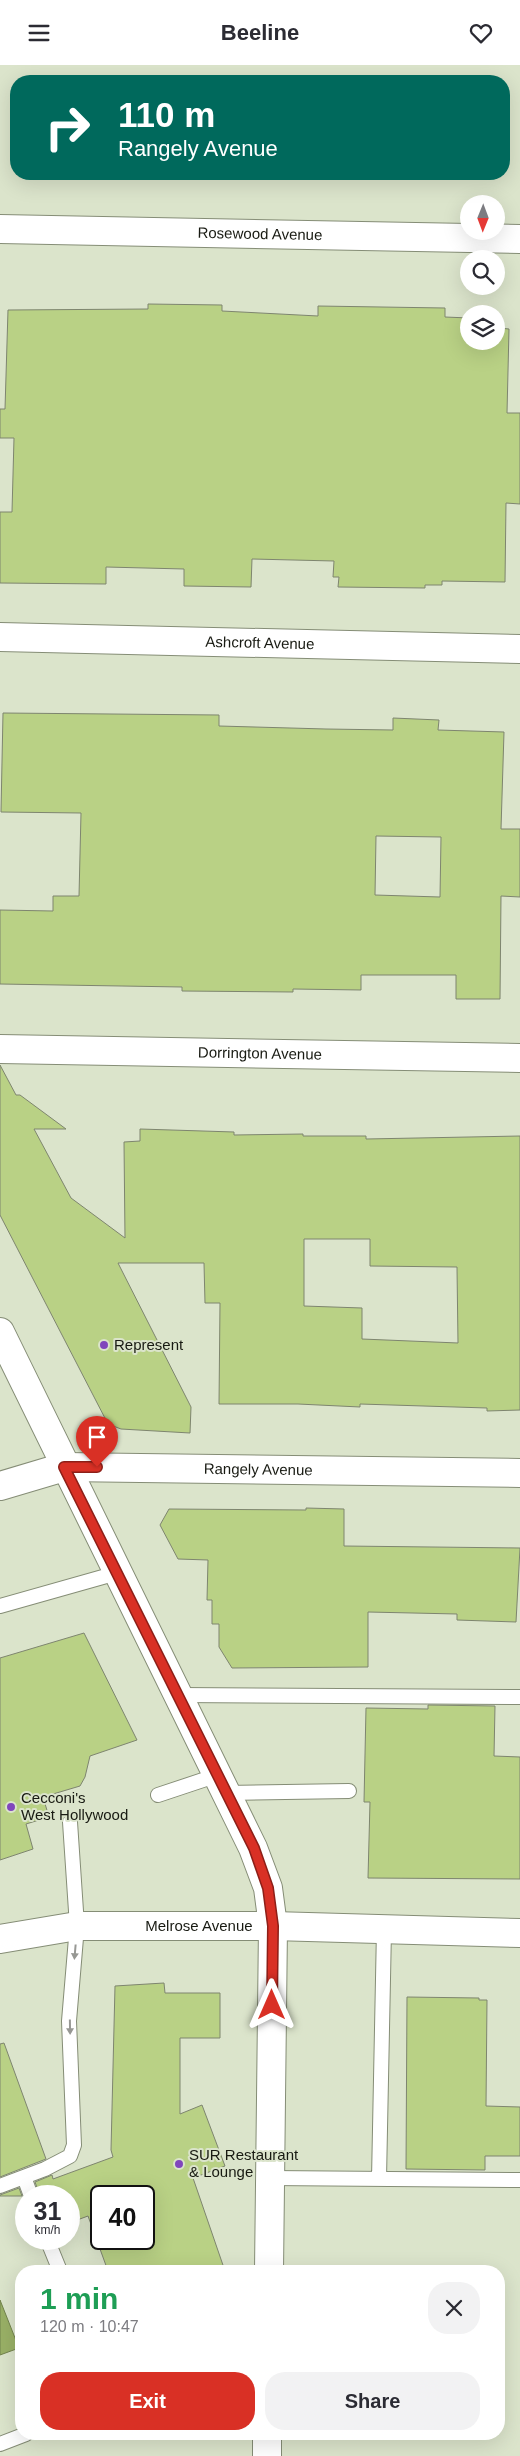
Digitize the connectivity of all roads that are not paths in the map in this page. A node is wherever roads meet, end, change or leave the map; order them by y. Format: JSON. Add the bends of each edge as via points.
{"nodes":[{"id":1,"x":0,"y":229,"type":"edge"},
{"id":2,"x":520,"y":239,"type":"edge"},
{"id":3,"x":0,"y":637,"type":"edge"},
{"id":4,"x":520,"y":649,"type":"edge"},
{"id":5,"x":0,"y":1049,"type":"edge"},
{"id":6,"x":520,"y":1058,"type":"edge"},
{"id":7,"x":0,"y":1332,"type":"edge"},
{"id":8,"x":64,"y":1467,"type":"junction"},
{"id":9,"x":520,"y":1473,"type":"edge"},
{"id":10,"x":0,"y":1486,"type":"edge"},
{"id":11,"x":117,"y":1573,"type":"junction"},
{"id":12,"x":0,"y":1606,"type":"edge"},
{"id":13,"x":178,"y":1695,"type":"junction"},
{"id":14,"x":520,"y":1697,"type":"edge"},
{"id":15,"x":222,"y":1784,"type":"junction"},
{"id":16,"x":349,"y":1791,"type":"dead end"},
{"id":17,"x":158,"y":1795,"type":"dead end"},
{"id":18,"x":70,"y":1822,"type":"dead end"},
{"id":19,"x":77,"y":1926,"type":"junction"},
{"id":20,"x":273,"y":1926,"type":"junction"},
{"id":21,"x":384,"y":1929,"type":"junction"},
{"id":22,"x":520,"y":1933,"type":"edge"},
{"id":23,"x":0,"y":1939,"type":"edge"},
{"id":24,"x":24,"y":2177,"type":"junction"},
{"id":25,"x":270,"y":2179,"type":"junction"},
{"id":26,"x":380,"y":2179,"type":"junction"},
{"id":27,"x":520,"y":2180,"type":"edge"},
{"id":28,"x":27,"y":2185,"type":"edge"},
{"id":29,"x":0,"y":2186,"type":"edge"},
{"id":30,"x":51,"y":2250,"type":"edge"},
{"id":31,"x":58,"y":2265,"type":"edge"},
{"id":32,"x":269,"y":2265,"type":"edge"},
{"id":33,"x":15,"y":2438,"type":"edge"},
{"id":34,"x":267,"y":2440,"type":"edge"},
{"id":35,"x":0,"y":2444,"type":"edge"},
{"id":36,"x":267,"y":2456,"type":"edge"}],
"edges":[{"from":1,"to":2,"type":"street","name":"Rosewood Avenue"},
{"from":3,"to":4,"type":"street","name":"Ashcroft Avenue"},
{"from":5,"to":6,"type":"street","name":"Dorrington Avenue"},
{"from":7,"to":8,"type":"street"},
{"from":8,"to":9,"type":"street","name":"Rangely Avenue"},
{"from":8,"to":10,"type":"street","name":"Rangely Avenue"},
{"from":8,"to":11,"type":"street"},
{"from":11,"to":12,"type":"lane"},
{"from":11,"to":13,"type":"street"},
{"from":13,"to":14,"type":"lane"},
{"from":13,"to":15,"type":"street"},
{"from":15,"to":16,"type":"lane"},
{"from":15,"to":17,"type":"lane"},
{"from":15,"to":20,"type":"street","via":[[254,1848],[268,1888]]},
{"from":18,"to":19,"type":"lane"},
{"from":19,"to":20,"type":"street","name":"Melrose Avenue"},
{"from":19,"to":23,"type":"street","name":"Melrose Avenue"},
{"from":19,"to":24,"type":"lane","one_way":true,"via":[[69,2021],[74,2145],[70,2157]]},
{"from":20,"to":21,"type":"street","name":"Melrose Avenue"},
{"from":20,"to":25,"type":"street"},
{"from":21,"to":22,"type":"street","name":"Melrose Avenue"},
{"from":21,"to":26,"type":"lane"},
{"from":24,"to":28,"type":"lane"},
{"from":24,"to":29,"type":"lane"},
{"from":25,"to":26,"type":"lane"},
{"from":25,"to":32,"type":"street"},
{"from":26,"to":27,"type":"lane"},
{"from":30,"to":31,"type":"lane"},
{"from":33,"to":35,"type":"lane"},
{"from":34,"to":36,"type":"street"}]}
